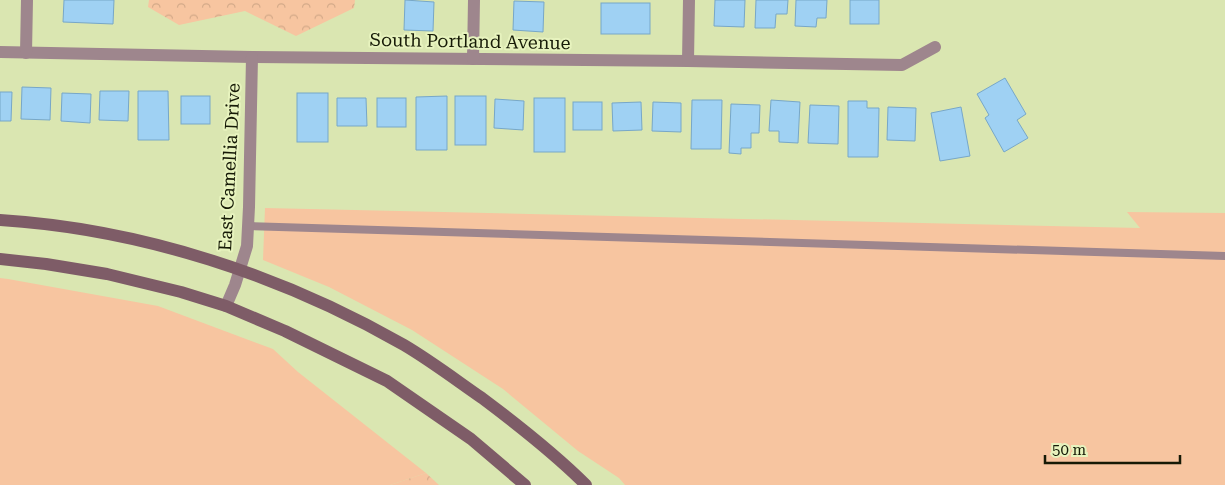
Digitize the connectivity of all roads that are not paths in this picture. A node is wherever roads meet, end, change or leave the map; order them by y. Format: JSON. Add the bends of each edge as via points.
{"nodes":[{"id":1,"x":27,"y":0,"type":"edge"},
{"id":2,"x":474,"y":0,"type":"edge"},
{"id":3,"x":689,"y":0,"type":"edge"},
{"id":4,"x":935,"y":47,"type":"dead end"},
{"id":5,"x":0,"y":52,"type":"edge"},
{"id":6,"x":26,"y":53,"type":"junction"},
{"id":7,"x":252,"y":57,"type":"junction"},
{"id":8,"x":473,"y":59,"type":"junction"},
{"id":9,"x":688,"y":61,"type":"junction"},
{"id":10,"x":0,"y":220,"type":"edge"},
{"id":11,"x":248,"y":226,"type":"junction"},
{"id":12,"x":1225,"y":256,"type":"edge"},
{"id":13,"x":0,"y":258,"type":"edge"},
{"id":14,"x":240,"y":270,"type":"junction"},
{"id":15,"x":226,"y":306,"type":"junction"},
{"id":16,"x":525,"y":485,"type":"edge"},
{"id":17,"x":586,"y":485,"type":"edge"}],
"edges":[{"from":1,"to":6,"type":"street"},
{"from":2,"to":8,"type":"street"},
{"from":3,"to":9,"type":"street"},
{"from":4,"to":9,"type":"street","name":"South Portland Avenue","via":[[902,65]]},
{"from":5,"to":6,"type":"street","name":"South Portland Avenue"},
{"from":6,"to":7,"type":"street","name":"South Portland Avenue"},
{"from":7,"to":8,"type":"street","name":"South Portland Avenue"},
{"from":7,"to":11,"type":"street","name":"East Camellia Drive"},
{"from":8,"to":9,"type":"street","name":"South Portland Avenue"},
{"from":10,"to":14,"type":"main road","via":[[101,232],[180,251]]},
{"from":11,"to":12,"type":"lane"},
{"from":11,"to":14,"type":"street","name":"East Camellia Drive","via":[[247,246]]},
{"from":13,"to":15,"type":"main road","via":[[107,274]]},
{"from":14,"to":15,"type":"street","name":"East Camellia Drive"},
{"from":14,"to":17,"type":"main road","via":[[333,308],[405,346],[503,414]]},
{"from":15,"to":16,"type":"main road","via":[[387,381],[471,439]]}]}
